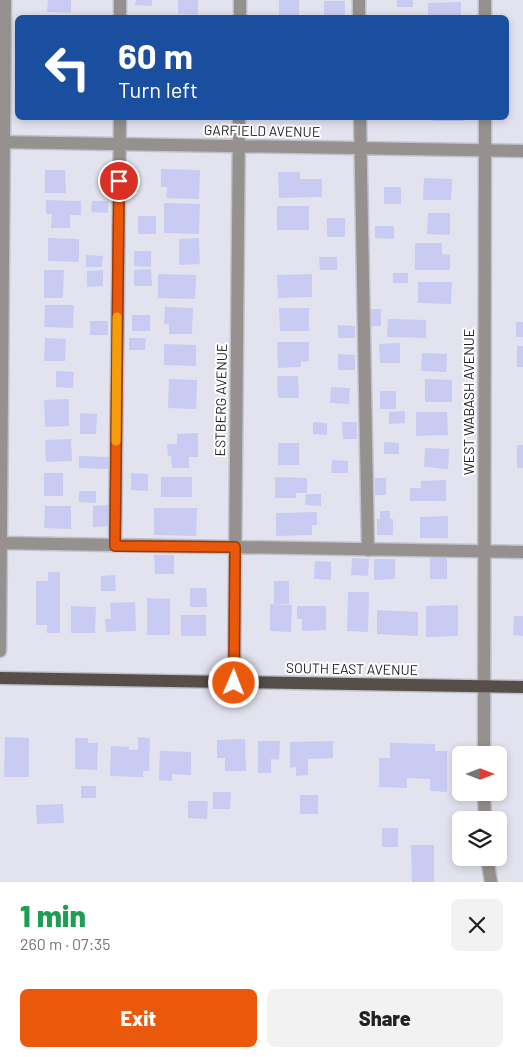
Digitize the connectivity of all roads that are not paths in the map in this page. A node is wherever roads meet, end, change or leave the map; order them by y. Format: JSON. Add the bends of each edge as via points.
{"nodes":[{"id":1,"x":5,"y":0,"type":"edge"},
{"id":2,"x":120,"y":0,"type":"edge"},
{"id":3,"x":240,"y":0,"type":"edge"},
{"id":4,"x":359,"y":0,"type":"edge"},
{"id":5,"x":485,"y":0,"type":"edge"},
{"id":6,"x":120,"y":15,"type":"edge"},
{"id":7,"x":240,"y":15,"type":"edge"},
{"id":8,"x":359,"y":15,"type":"edge"},
{"id":9,"x":485,"y":15,"type":"edge"},
{"id":10,"x":120,"y":120,"type":"edge"},
{"id":11,"x":239,"y":120,"type":"edge"},
{"id":12,"x":360,"y":120,"type":"edge"},
{"id":13,"x":485,"y":120,"type":"edge"},
{"id":14,"x":2,"y":142,"type":"edge"},
{"id":15,"x":119,"y":144,"type":"junction"},
{"id":16,"x":239,"y":145,"type":"junction"},
{"id":17,"x":361,"y":148,"type":"junction"},
{"id":18,"x":484,"y":151,"type":"junction"},
{"id":19,"x":523,"y":151,"type":"edge"},
{"id":20,"x":1,"y":543,"type":"edge"},
{"id":21,"x":115,"y":546,"type":"junction"},
{"id":22,"x":235,"y":547,"type":"junction"},
{"id":23,"x":368,"y":550,"type":"junction"},
{"id":24,"x":484,"y":550,"type":"junction"},
{"id":25,"x":523,"y":552,"type":"edge"},
{"id":26,"x":0,"y":651,"type":"edge"},
{"id":27,"x":0,"y":678,"type":"edge"},
{"id":28,"x":234,"y":683,"type":"junction"},
{"id":29,"x":483,"y":686,"type":"junction"},
{"id":30,"x":523,"y":687,"type":"edge"},
{"id":31,"x":484,"y":746,"type":"edge"},
{"id":32,"x":488,"y":866,"type":"edge"},
{"id":33,"x":491,"y":882,"type":"edge"}],
"edges":[{"from":1,"to":14,"type":"street"},
{"from":2,"to":6,"type":"street"},
{"from":3,"to":7,"type":"street"},
{"from":4,"to":8,"type":"street"},
{"from":5,"to":9,"type":"street"},
{"from":10,"to":15,"type":"street"},
{"from":11,"to":16,"type":"street","name":"ESTBERG AVENUE"},
{"from":12,"to":17,"type":"street"},
{"from":13,"to":18,"type":"street","name":"WEST WABASH AVENUE"},
{"from":14,"to":15,"type":"street","name":"GARFIELD AVENUE"},
{"from":14,"to":20,"type":"street"},
{"from":15,"to":16,"type":"street","name":"GARFIELD AVENUE"},
{"from":15,"to":21,"type":"street"},
{"from":16,"to":17,"type":"street","name":"GARFIELD AVENUE"},
{"from":16,"to":22,"type":"street","name":"ESTBERG AVENUE"},
{"from":17,"to":18,"type":"street","name":"GARFIELD AVENUE"},
{"from":17,"to":23,"type":"street"},
{"from":18,"to":19,"type":"street","name":"GARFIELD AVENUE"},
{"from":18,"to":24,"type":"street","name":"WEST WABASH AVENUE"},
{"from":20,"to":21,"type":"street"},
{"from":20,"to":26,"type":"street"},
{"from":21,"to":22,"type":"street"},
{"from":22,"to":23,"type":"street"},
{"from":22,"to":28,"type":"street","name":"ESTBERG AVENUE"},
{"from":23,"to":24,"type":"street"},
{"from":24,"to":25,"type":"street"},
{"from":24,"to":29,"type":"street","name":"WEST WABASH AVENUE"},
{"from":27,"to":28,"type":"main road","name":"SOUTH EAST AVENUE"},
{"from":28,"to":29,"type":"main road","name":"SOUTH EAST AVENUE"},
{"from":29,"to":30,"type":"main road","name":"SOUTH EAST AVENUE"},
{"from":29,"to":31,"type":"street","name":"WEST WABASH AVENUE"},
{"from":32,"to":33,"type":"street"}]}
